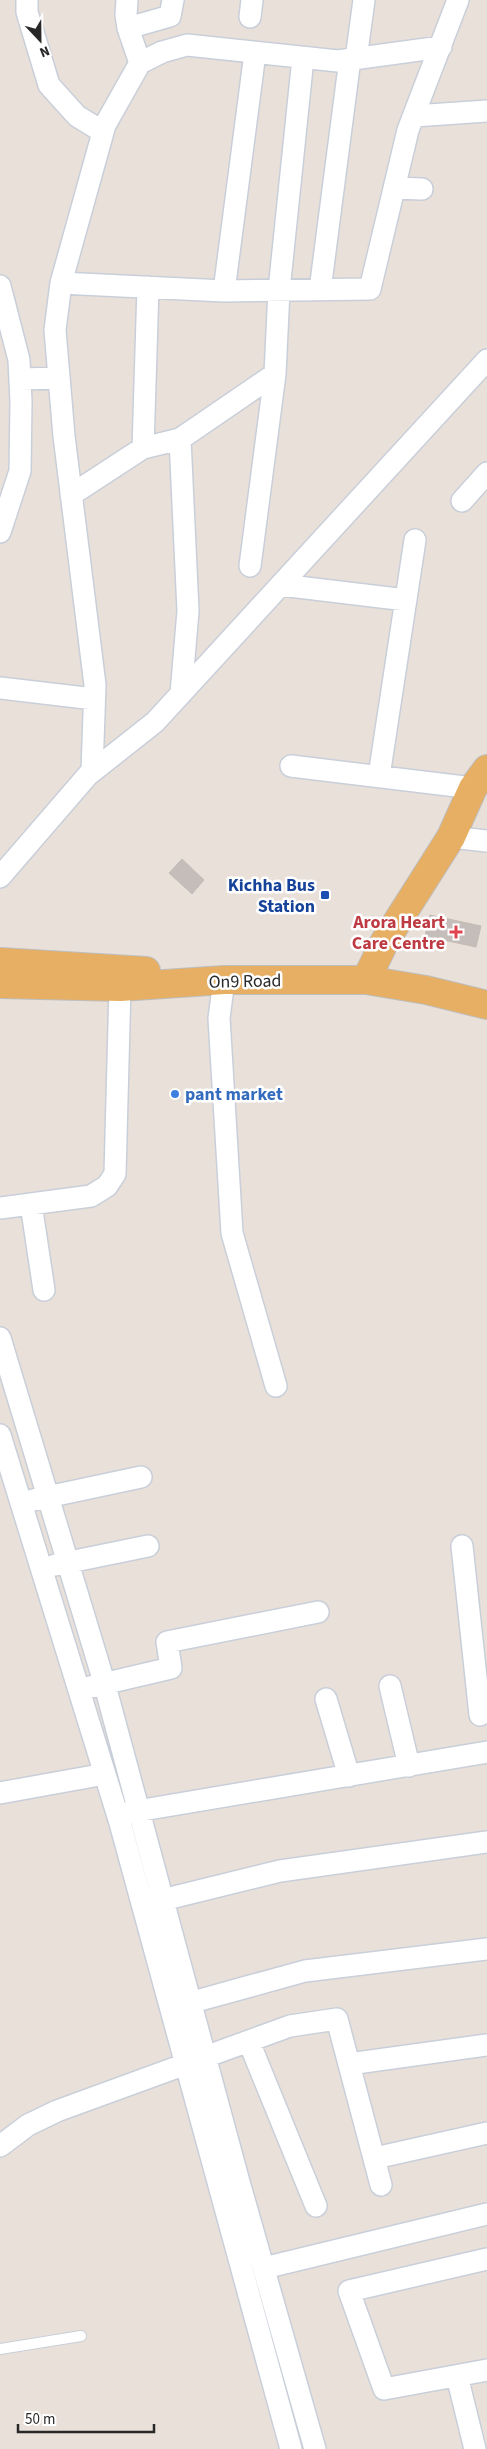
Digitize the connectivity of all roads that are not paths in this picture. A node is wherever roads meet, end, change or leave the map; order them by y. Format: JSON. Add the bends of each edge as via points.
{"nodes":[{"id":1,"x":27,"y":0,"type":"edge"},
{"id":2,"x":127,"y":0,"type":"edge"},
{"id":3,"x":173,"y":0,"type":"edge"},
{"id":4,"x":364,"y":0,"type":"edge"},
{"id":5,"x":458,"y":0,"type":"edge"},
{"id":6,"x":128,"y":28,"type":"junction"},
{"id":7,"x":441,"y":46,"type":"junction"},
{"id":8,"x":256,"y":52,"type":"junction"},
{"id":9,"x":303,"y":58,"type":"junction"},
{"id":10,"x":353,"y":59,"type":"junction"},
{"id":11,"x":140,"y":63,"type":"junction"},
{"id":12,"x":487,"y":111,"type":"edge"},
{"id":13,"x":414,"y":116,"type":"junction"},
{"id":14,"x":103,"y":132,"type":"junction"},
{"id":15,"x":395,"y":188,"type":"junction"},
{"id":16,"x":422,"y":189,"type":"dead end"},
{"id":17,"x":61,"y":284,"type":"junction"},
{"id":18,"x":0,"y":286,"type":"edge"},
{"id":19,"x":148,"y":287,"type":"junction"},
{"id":20,"x":279,"y":290,"type":"junction"},
{"id":21,"x":320,"y":290,"type":"junction"},
{"id":22,"x":224,"y":291,"type":"junction"},
{"id":23,"x":485,"y":367,"type":"edge"},
{"id":24,"x":274,"y":374,"type":"junction"},
{"id":25,"x":59,"y":378,"type":"junction"},
{"id":26,"x":20,"y":379,"type":"junction"},
{"id":27,"x":180,"y":439,"type":"junction"},
{"id":28,"x":143,"y":448,"type":"junction"},
{"id":29,"x":487,"y":473,"type":"edge"},
{"id":30,"x":71,"y":495,"type":"junction"},
{"id":31,"x":462,"y":501,"type":"dead end"},
{"id":32,"x":2,"y":523,"type":"edge"},
{"id":33,"x":415,"y":540,"type":"dead end"},
{"id":34,"x":250,"y":566,"type":"dead end"},
{"id":35,"x":280,"y":585,"type":"junction"},
{"id":36,"x":406,"y":600,"type":"junction"},
{"id":37,"x":0,"y":688,"type":"edge"},
{"id":38,"x":181,"y":694,"type":"junction"},
{"id":39,"x":94,"y":699,"type":"junction"},
{"id":40,"x":291,"y":766,"type":"dead end"},
{"id":41,"x":92,"y":771,"type":"junction"},
{"id":42,"x":379,"y":776,"type":"junction"},
{"id":43,"x":482,"y":786,"type":"edge"},
{"id":44,"x":452,"y":836,"type":"junction"},
{"id":45,"x":487,"y":841,"type":"edge"},
{"id":46,"x":0,"y":877,"type":"edge"},
{"id":47,"x":0,"y":962,"type":"edge"},
{"id":48,"x":224,"y":980,"type":"junction"},
{"id":49,"x":366,"y":980,"type":"junction"},
{"id":50,"x":0,"y":984,"type":"edge"},
{"id":51,"x":120,"y":987,"type":"junction"},
{"id":52,"x":426,"y":990,"type":"junction"},
{"id":53,"x":487,"y":991,"type":"edge"},
{"id":54,"x":487,"y":1005,"type":"edge"},
{"id":55,"x":31,"y":1204,"type":"junction"},
{"id":56,"x":0,"y":1208,"type":"edge"},
{"id":57,"x":44,"y":1290,"type":"dead end"},
{"id":58,"x":0,"y":1338,"type":"edge"},
{"id":59,"x":276,"y":1386,"type":"dead end"},
{"id":60,"x":0,"y":1435,"type":"edge"},
{"id":61,"x":141,"y":1477,"type":"dead end"},
{"id":62,"x":47,"y":1496,"type":"junction"},
{"id":63,"x":20,"y":1504,"type":"junction"},
{"id":64,"x":148,"y":1546,"type":"dead end"},
{"id":65,"x":462,"y":1546,"type":"dead end"},
{"id":66,"x":66,"y":1560,"type":"junction"},
{"id":67,"x":40,"y":1570,"type":"junction"},
{"id":68,"x":318,"y":1612,"type":"dead end"},
{"id":69,"x":478,"y":1628,"type":"edge"},
{"id":70,"x":104,"y":1682,"type":"junction"},
{"id":71,"x":390,"y":1686,"type":"dead end"},
{"id":72,"x":78,"y":1691,"type":"junction"},
{"id":73,"x":326,"y":1699,"type":"dead end"},
{"id":74,"x":480,"y":1715,"type":"dead end"},
{"id":75,"x":487,"y":1752,"type":"edge"},
{"id":76,"x":409,"y":1766,"type":"junction"},
{"id":77,"x":105,"y":1774,"type":"junction"},
{"id":78,"x":349,"y":1776,"type":"junction"},
{"id":79,"x":0,"y":1793,"type":"edge"},
{"id":80,"x":139,"y":1809,"type":"junction"},
{"id":81,"x":118,"y":1814,"type":"junction"},
{"id":82,"x":487,"y":1842,"type":"edge"},
{"id":83,"x":164,"y":1899,"type":"junction"},
{"id":84,"x":143,"y":1906,"type":"junction"},
{"id":85,"x":487,"y":1949,"type":"edge"},
{"id":86,"x":191,"y":2002,"type":"junction"},
{"id":87,"x":171,"y":2008,"type":"junction"},
{"id":88,"x":249,"y":2042,"type":"junction"},
{"id":89,"x":487,"y":2045,"type":"edge"},
{"id":90,"x":206,"y":2058,"type":"junction"},
{"id":91,"x":349,"y":2064,"type":"junction"},
{"id":92,"x":186,"y":2065,"type":"junction"},
{"id":93,"x":487,"y":2133,"type":"edge"},
{"id":94,"x":0,"y":2146,"type":"edge"},
{"id":95,"x":374,"y":2158,"type":"junction"},
{"id":96,"x":381,"y":2185,"type":"dead end"},
{"id":97,"x":316,"y":2206,"type":"dead end"},
{"id":98,"x":487,"y":2214,"type":"edge"},
{"id":99,"x":487,"y":2259,"type":"edge"},
{"id":100,"x":264,"y":2268,"type":"junction"},
{"id":101,"x":81,"y":2336,"type":"dead end"},
{"id":102,"x":0,"y":2349,"type":"edge"},
{"id":103,"x":487,"y":2370,"type":"edge"},
{"id":104,"x":457,"y":2376,"type":"junction"},
{"id":105,"x":291,"y":2449,"type":"edge"},
{"id":106,"x":314,"y":2449,"type":"edge"},
{"id":107,"x":475,"y":2449,"type":"edge"}],
"edges":[{"from":1,"to":14,"type":"street","via":[[27,12],[49,85],[77,116]]},
{"from":2,"to":6,"type":"street"},
{"from":3,"to":6,"type":"street","via":[[170,16]]},
{"from":4,"to":10,"type":"street"},
{"from":5,"to":7,"type":"street"},
{"from":6,"to":11,"type":"street"},
{"from":7,"to":10,"type":"street"},
{"from":7,"to":13,"type":"street"},
{"from":8,"to":9,"type":"street"},
{"from":8,"to":11,"type":"street","via":[[187,45]]},
{"from":8,"to":22,"type":"street"},
{"from":9,"to":10,"type":"street"},
{"from":9,"to":20,"type":"street"},
{"from":10,"to":21,"type":"street"},
{"from":11,"to":14,"type":"street"},
{"from":12,"to":13,"type":"street"},
{"from":13,"to":15,"type":"street"},
{"from":14,"to":17,"type":"street"},
{"from":15,"to":16,"type":"street"},
{"from":15,"to":21,"type":"street","via":[[370,289]]},
{"from":17,"to":19,"type":"street"},
{"from":17,"to":25,"type":"street","via":[[55,330]]},
{"from":18,"to":26,"type":"street","via":[[19,360]]},
{"from":19,"to":22,"type":"street"},
{"from":19,"to":28,"type":"street"},
{"from":20,"to":21,"type":"street"},
{"from":20,"to":22,"type":"street"},
{"from":20,"to":24,"type":"street"},
{"from":23,"to":35,"type":"street"},
{"from":24,"to":27,"type":"street"},
{"from":24,"to":34,"type":"street"},
{"from":25,"to":26,"type":"street"},
{"from":25,"to":30,"type":"street"},
{"from":26,"to":32,"type":"street","via":[[20,470]]},
{"from":27,"to":28,"type":"street"},
{"from":27,"to":38,"type":"street","via":[[188,611]]},
{"from":28,"to":30,"type":"street"},
{"from":29,"to":31,"type":"street"},
{"from":30,"to":39,"type":"street","via":[[95,685]]},
{"from":33,"to":36,"type":"street"},
{"from":35,"to":36,"type":"street"},
{"from":35,"to":38,"type":"street"},
{"from":36,"to":42,"type":"street"},
{"from":37,"to":39,"type":"street"},
{"from":38,"to":41,"type":"street","via":[[155,722]]},
{"from":39,"to":41,"type":"street"},
{"from":40,"to":42,"type":"street"},
{"from":41,"to":46,"type":"street"},
{"from":42,"to":43,"type":"street"},
{"from":43,"to":44,"type":"main road"},
{"from":44,"to":45,"type":"street"},
{"from":44,"to":49,"type":"main road","via":[[385,941]]},
{"from":47,"to":48,"type":"main road","via":[[119,968]]},
{"from":48,"to":49,"type":"main road","name":"On9 Road"},
{"from":48,"to":51,"type":"main road","name":"On9 Road"},
{"from":48,"to":59,"type":"street","via":[[219,1018],[232,1234]]},
{"from":49,"to":52,"type":"main road","name":"On9 Road"},
{"from":50,"to":51,"type":"main road","name":"On9 Road"},
{"from":51,"to":55,"type":"street","via":[[115,1174],[107,1186],[91,1196]]},
{"from":52,"to":53,"type":"main road"},
{"from":52,"to":54,"type":"main road","name":"On9 Road"},
{"from":55,"to":56,"type":"street"},
{"from":55,"to":57,"type":"street"},
{"from":58,"to":62,"type":"street"},
{"from":60,"to":63,"type":"street"},
{"from":61,"to":62,"type":"street"},
{"from":62,"to":63,"type":"street"},
{"from":62,"to":66,"type":"street"},
{"from":63,"to":67,"type":"street"},
{"from":64,"to":66,"type":"street"},
{"from":65,"to":69,"type":"street"},
{"from":66,"to":67,"type":"street"},
{"from":66,"to":70,"type":"street"},
{"from":67,"to":72,"type":"street"},
{"from":68,"to":70,"type":"street","via":[[167,1642],[171,1668]]},
{"from":69,"to":74,"type":"street"},
{"from":70,"to":72,"type":"street"},
{"from":70,"to":80,"type":"street"},
{"from":71,"to":76,"type":"street"},
{"from":72,"to":77,"type":"street"},
{"from":73,"to":78,"type":"street"},
{"from":75,"to":76,"type":"street"},
{"from":76,"to":78,"type":"street"},
{"from":77,"to":79,"type":"street"},
{"from":77,"to":81,"type":"street"},
{"from":78,"to":80,"type":"street"},
{"from":80,"to":81,"type":"street"},
{"from":80,"to":83,"type":"street"},
{"from":81,"to":84,"type":"street"},
{"from":82,"to":83,"type":"street","via":[[280,1871]]},
{"from":83,"to":84,"type":"street"},
{"from":83,"to":86,"type":"street"},
{"from":84,"to":87,"type":"street"},
{"from":85,"to":86,"type":"street","via":[[305,1971]]},
{"from":86,"to":87,"type":"street"},
{"from":86,"to":90,"type":"street"},
{"from":87,"to":92,"type":"street"},
{"from":88,"to":90,"type":"street"},
{"from":88,"to":91,"type":"street","via":[[290,2026],[337,2019]]},
{"from":88,"to":97,"type":"street"},
{"from":89,"to":91,"type":"street"},
{"from":90,"to":92,"type":"street"},
{"from":90,"to":100,"type":"street"},
{"from":91,"to":95,"type":"street"},
{"from":92,"to":94,"type":"street","via":[[57,2111],[28,2125]]},
{"from":92,"to":105,"type":"street"},
{"from":93,"to":95,"type":"street"},
{"from":95,"to":96,"type":"street"},
{"from":98,"to":100,"type":"street"},
{"from":99,"to":104,"type":"street","via":[[349,2291],[384,2390]]},
{"from":100,"to":106,"type":"street"},
{"from":101,"to":102,"type":"lane"},
{"from":103,"to":104,"type":"street"},
{"from":104,"to":107,"type":"street"}]}
